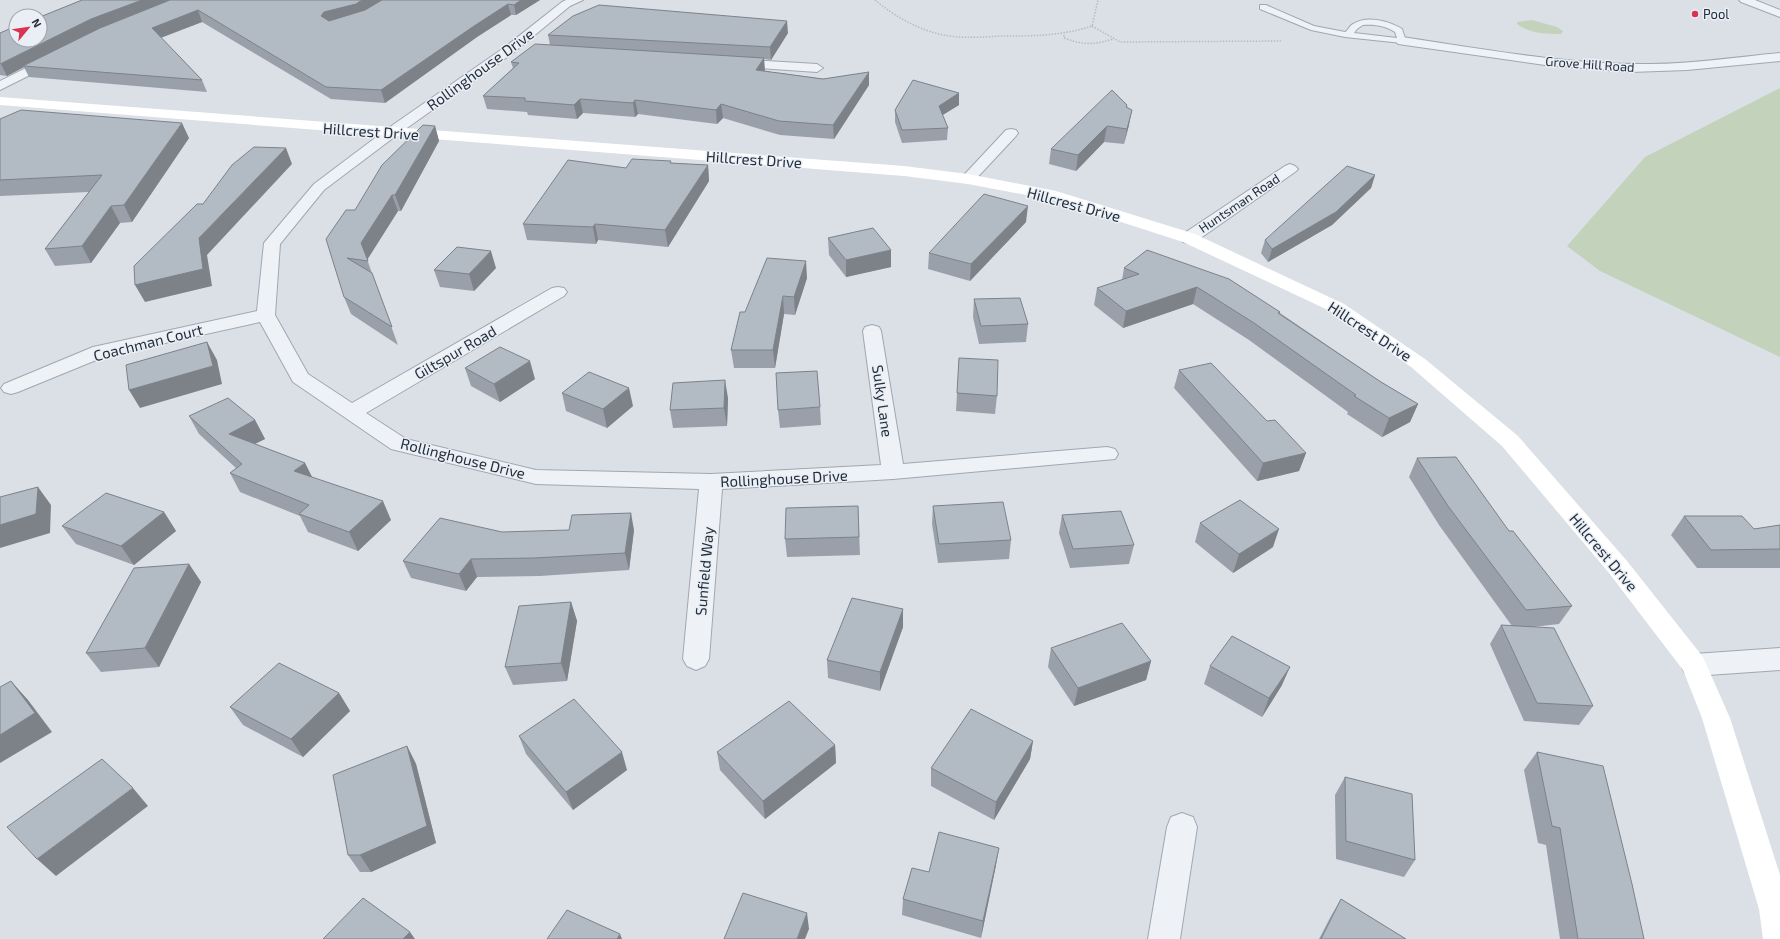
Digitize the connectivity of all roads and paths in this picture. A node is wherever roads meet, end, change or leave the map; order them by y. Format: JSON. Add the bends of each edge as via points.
{"nodes":[{"id":1,"x":577,"y":0,"type":"edge"},
{"id":2,"x":875,"y":0,"type":"edge"},
{"id":3,"x":1098,"y":0,"type":"edge"},
{"id":4,"x":1745,"y":0,"type":"edge"},
{"id":5,"x":1263,"y":7,"type":"dead end"},
{"id":6,"x":1780,"y":14,"type":"edge"},
{"id":7,"x":1092,"y":26,"type":"junction"},
{"id":8,"x":1349,"y":34,"type":"junction"},
{"id":9,"x":1064,"y":35,"type":"junction"},
{"id":10,"x":1113,"y":39,"type":"junction"},
{"id":11,"x":1281,"y":41,"type":"dead end"},
{"id":12,"x":1402,"y":41,"type":"junction"},
{"id":13,"x":61,"y":55,"type":"edge"},
{"id":14,"x":1780,"y":57,"type":"edge"},
{"id":15,"x":722,"y":63,"type":"edge"},
{"id":16,"x":817,"y":68,"type":"dead end"},
{"id":17,"x":0,"y":86,"type":"edge"},
{"id":18,"x":0,"y":102,"type":"edge"},
{"id":19,"x":392,"y":132,"type":"junction"},
{"id":20,"x":1011,"y":133,"type":"dead end"},
{"id":21,"x":1290,"y":169,"type":"dead end"},
{"id":22,"x":968,"y":179,"type":"junction"},
{"id":23,"x":1189,"y":238,"type":"junction"},
{"id":24,"x":558,"y":292,"type":"dead end"},
{"id":25,"x":266,"y":315,"type":"junction"},
{"id":26,"x":872,"y":331,"type":"dead end"},
{"id":27,"x":11,"y":388,"type":"dead end"},
{"id":28,"x":352,"y":412,"type":"junction"},
{"id":29,"x":1107,"y":454,"type":"dead end"},
{"id":30,"x":893,"y":472,"type":"junction"},
{"id":31,"x":711,"y":482,"type":"junction"},
{"id":32,"x":696,"y":659,"type":"dead end"},
{"id":33,"x":1780,"y":659,"type":"edge"},
{"id":34,"x":1694,"y":665,"type":"junction"},
{"id":35,"x":1182,"y":827,"type":"dead end"},
{"id":36,"x":1164,"y":939,"type":"edge"},
{"id":37,"x":1779,"y":939,"type":"edge"}],
"edges":[{"from":1,"to":19,"type":"street","name":"Rollinghouse Drive","via":[[566,4],[517,50]]},
{"from":2,"to":9,"type":"path","via":[[889,13],[927,29],[956,37]]},
{"from":3,"to":7,"type":"path"},
{"from":4,"to":6,"type":"street"},
{"from":5,"to":8,"type":"lane","via":[[1310,27]]},
{"from":7,"to":9,"type":"path"},
{"from":7,"to":10,"type":"path"},
{"from":8,"to":12,"type":"lane"},
{"from":8,"to":12,"type":"lane","via":[[1355,26],[1361,24],[1386,25],[1399,31]]},
{"from":9,"to":10,"type":"path","via":[[1064,38],[1083,46],[1092,46]]},
{"from":10,"to":11,"type":"path","via":[[1120,42]]},
{"from":12,"to":14,"type":"street","name":"Grove Hill Road","via":[[1532,59],[1633,68]]},
{"from":13,"to":17,"type":"street"},
{"from":15,"to":16,"type":"street"},
{"from":18,"to":19,"type":"street","name":"Hillcrest Drive"},
{"from":19,"to":22,"type":"street","name":"Hillcrest Drive","via":[[904,171]]},
{"from":19,"to":25,"type":"street","name":"Rollinghouse Drive","via":[[319,187],[272,243]]},
{"from":20,"to":22,"type":"street"},
{"from":21,"to":23,"type":"street","name":"Huntsman Road"},
{"from":22,"to":23,"type":"street","name":"Hillcrest Drive","via":[[1056,196]]},
{"from":23,"to":34,"type":"street","name":"Hillcrest Drive","via":[[1338,308],[1418,363],[1510,441],[1618,567]]},
{"from":24,"to":28,"type":"street","name":"Giltspur Road"},
{"from":25,"to":27,"type":"street","name":"Coachman Court","via":[[100,351]]},
{"from":25,"to":28,"type":"street","name":"Rollinghouse Drive","via":[[300,378]]},
{"from":26,"to":30,"type":"street","name":"Sulky Lane"},
{"from":28,"to":31,"type":"street","name":"Rollinghouse Drive","via":[[399,444],[536,477]]},
{"from":29,"to":30,"type":"street","name":"Rollinghouse Drive"},
{"from":30,"to":31,"type":"street","name":"Rollinghouse Drive"},
{"from":31,"to":32,"type":"street","name":"Sunfield Way"},
{"from":33,"to":34,"type":"street"},
{"from":34,"to":37,"type":"street","name":"Hillcrest Drive","via":[[1721,733],[1775,909]]},
{"from":35,"to":36,"type":"street"}]}
